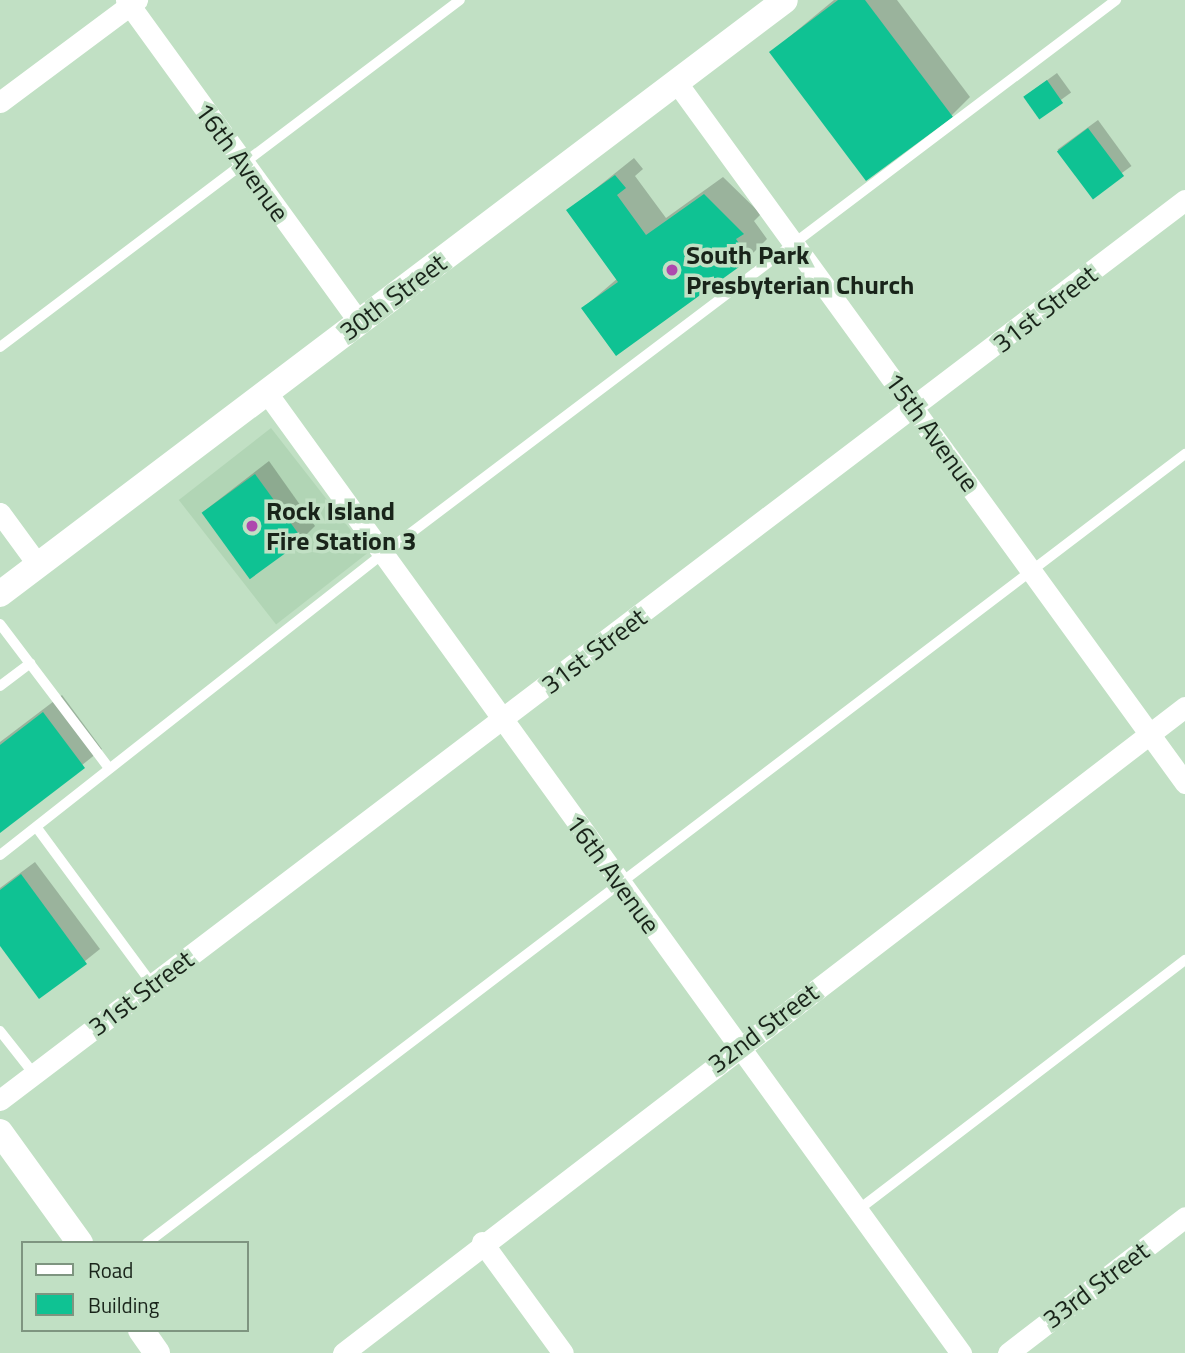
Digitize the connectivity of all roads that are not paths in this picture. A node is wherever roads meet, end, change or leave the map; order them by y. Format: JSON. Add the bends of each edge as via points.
{"nodes":[{"id":1,"x":460,"y":0,"type":"edge"},
{"id":2,"x":785,"y":0,"type":"edge"},
{"id":3,"x":1116,"y":0,"type":"edge"},
{"id":4,"x":131,"y":2,"type":"edge"},
{"id":5,"x":677,"y":83,"type":"junction"},
{"id":6,"x":0,"y":102,"type":"edge"},
{"id":7,"x":243,"y":165,"type":"junction"},
{"id":8,"x":1185,"y":200,"type":"edge"},
{"id":9,"x":795,"y":245,"type":"junction"},
{"id":10,"x":359,"y":322,"type":"junction"},
{"id":11,"x":0,"y":347,"type":"edge"},
{"id":12,"x":267,"y":393,"type":"junction"},
{"id":13,"x":916,"y":410,"type":"junction"},
{"id":14,"x":1185,"y":454,"type":"edge"},
{"id":15,"x":0,"y":513,"type":"edge"},
{"id":16,"x":383,"y":554,"type":"junction"},
{"id":17,"x":38,"y":565,"type":"junction"},
{"id":18,"x":1032,"y":571,"type":"junction"},
{"id":19,"x":0,"y":594,"type":"edge"},
{"id":20,"x":0,"y":624,"type":"edge"},
{"id":21,"x":30,"y":663,"type":"junction"},
{"id":22,"x":0,"y":686,"type":"edge"},
{"id":23,"x":1185,"y":707,"type":"edge"},
{"id":24,"x":502,"y":720,"type":"junction"},
{"id":25,"x":1149,"y":734,"type":"junction"},
{"id":26,"x":109,"y":768,"type":"junction"},
{"id":27,"x":1185,"y":783,"type":"edge"},
{"id":28,"x":37,"y":828,"type":"junction"},
{"id":29,"x":0,"y":855,"type":"edge"},
{"id":30,"x":620,"y":885,"type":"junction"},
{"id":31,"x":1185,"y":960,"type":"edge"},
{"id":32,"x":152,"y":984,"type":"junction"},
{"id":33,"x":0,"y":1031,"type":"edge"},
{"id":34,"x":740,"y":1045,"type":"junction"},
{"id":35,"x":34,"y":1074,"type":"junction"},
{"id":36,"x":0,"y":1100,"type":"edge"},
{"id":37,"x":0,"y":1132,"type":"edge"},
{"id":38,"x":858,"y":1210,"type":"junction"},
{"id":39,"x":1185,"y":1217,"type":"edge"},
{"id":40,"x":79,"y":1241,"type":"edge"},
{"id":41,"x":150,"y":1241,"type":"edge"},
{"id":42,"x":482,"y":1242,"type":"junction"},
{"id":43,"x":142,"y":1332,"type":"edge"},
{"id":44,"x":157,"y":1353,"type":"edge"},
{"id":45,"x":343,"y":1353,"type":"edge"},
{"id":46,"x":562,"y":1353,"type":"edge"},
{"id":47,"x":961,"y":1353,"type":"edge"},
{"id":48,"x":1008,"y":1353,"type":"edge"}],
"edges":[{"from":1,"to":7,"type":"lane"},
{"from":2,"to":5,"type":"street","name":"30th Street"},
{"from":3,"to":9,"type":"lane"},
{"from":4,"to":6,"type":"street"},
{"from":4,"to":7,"type":"street","name":"16th Avenue"},
{"from":5,"to":9,"type":"street","name":"15th Avenue"},
{"from":5,"to":10,"type":"street","name":"30th Street"},
{"from":7,"to":10,"type":"street","name":"16th Avenue"},
{"from":7,"to":11,"type":"lane"},
{"from":8,"to":13,"type":"street","name":"31st Street"},
{"from":9,"to":13,"type":"street","name":"15th Avenue"},
{"from":9,"to":16,"type":"lane"},
{"from":10,"to":12,"type":"street","name":"30th Street"},
{"from":12,"to":16,"type":"street","name":"16th Avenue"},
{"from":12,"to":17,"type":"street","name":"30th Street"},
{"from":13,"to":18,"type":"street","name":"15th Avenue"},
{"from":13,"to":24,"type":"street","name":"31st Street"},
{"from":14,"to":18,"type":"lane"},
{"from":15,"to":17,"type":"street"},
{"from":16,"to":24,"type":"street","name":"16th Avenue"},
{"from":16,"to":26,"type":"lane"},
{"from":17,"to":19,"type":"street","name":"30th Street"},
{"from":18,"to":25,"type":"street","name":"15th Avenue"},
{"from":18,"to":30,"type":"lane"},
{"from":20,"to":21,"type":"lane"},
{"from":21,"to":22,"type":"lane"},
{"from":21,"to":26,"type":"lane"},
{"from":23,"to":25,"type":"street","name":"32nd Street"},
{"from":24,"to":30,"type":"street","name":"16th Avenue"},
{"from":24,"to":32,"type":"street","name":"31st Street"},
{"from":25,"to":27,"type":"street","name":"15th Avenue"},
{"from":25,"to":34,"type":"street","name":"32nd Street"},
{"from":26,"to":28,"type":"lane"},
{"from":28,"to":29,"type":"lane"},
{"from":28,"to":32,"type":"lane"},
{"from":30,"to":34,"type":"street","name":"16th Avenue"},
{"from":30,"to":41,"type":"lane"},
{"from":31,"to":38,"type":"lane"},
{"from":32,"to":35,"type":"street","name":"31st Street"},
{"from":33,"to":35,"type":"lane"},
{"from":34,"to":38,"type":"street","name":"16th Avenue"},
{"from":34,"to":42,"type":"street","name":"32nd Street"},
{"from":35,"to":36,"type":"street","name":"31st Street"},
{"from":37,"to":40,"type":"street"},
{"from":38,"to":47,"type":"street","name":"16th Avenue"},
{"from":39,"to":48,"type":"street","name":"33rd Street"},
{"from":42,"to":45,"type":"street","name":"32nd Street"},
{"from":42,"to":46,"type":"street"},
{"from":43,"to":44,"type":"street"}]}
